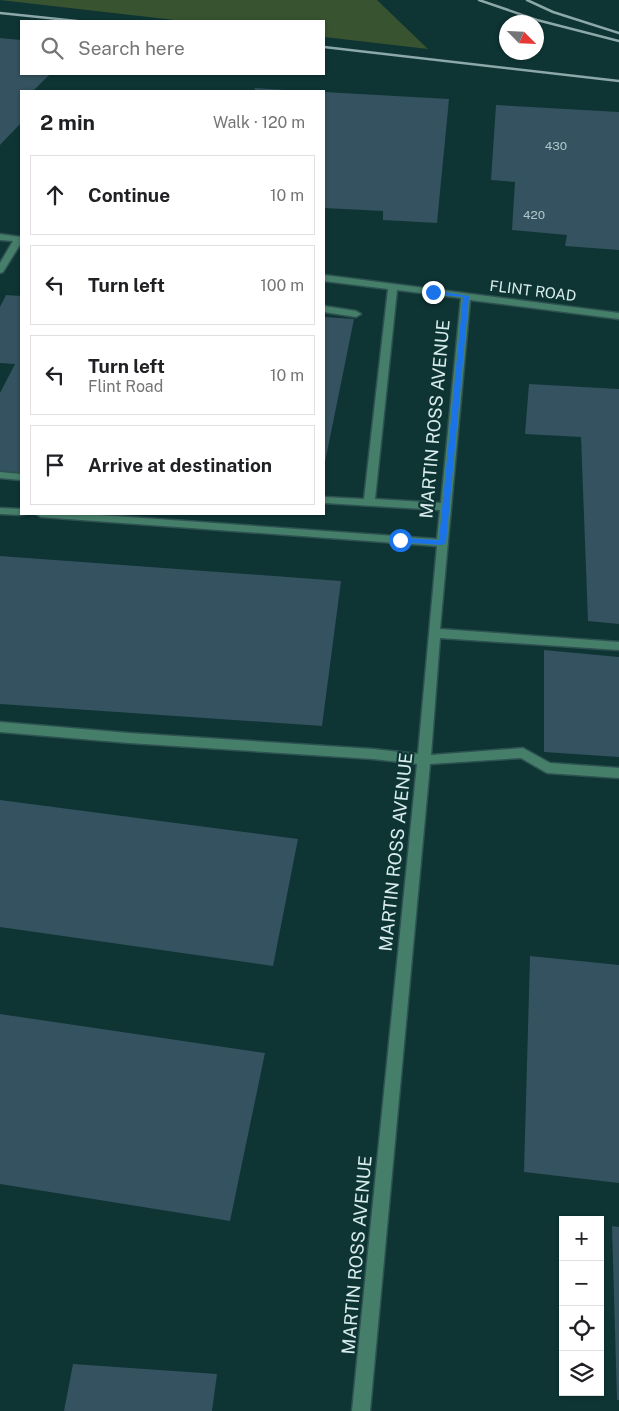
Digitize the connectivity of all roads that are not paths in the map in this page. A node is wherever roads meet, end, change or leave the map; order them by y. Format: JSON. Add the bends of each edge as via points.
{"nodes":[{"id":1,"x":0,"y":237,"type":"edge"},
{"id":2,"x":20,"y":240,"type":"edge"},
{"id":3,"x":0,"y":270,"type":"edge"},
{"id":4,"x":325,"y":278,"type":"edge"},
{"id":5,"x":393,"y":287,"type":"junction"},
{"id":6,"x":466,"y":296,"type":"junction"},
{"id":7,"x":325,"y":309,"type":"edge"},
{"id":8,"x":356,"y":314,"type":"dead end"},
{"id":9,"x":619,"y":316,"type":"edge"},
{"id":10,"x":0,"y":475,"type":"edge"},
{"id":11,"x":20,"y":477,"type":"edge"},
{"id":12,"x":325,"y":500,"type":"edge"},
{"id":13,"x":369,"y":504,"type":"junction"},
{"id":14,"x":446,"y":507,"type":"junction"},
{"id":15,"x":0,"y":511,"type":"edge"},
{"id":16,"x":20,"y":512,"type":"edge"},
{"id":17,"x":55,"y":515,"type":"edge"},
{"id":18,"x":442,"y":543,"type":"junction"},
{"id":19,"x":434,"y":633,"type":"junction"},
{"id":20,"x":619,"y":646,"type":"edge"},
{"id":21,"x":0,"y":727,"type":"edge"},
{"id":22,"x":424,"y":760,"type":"junction"},
{"id":23,"x":619,"y":773,"type":"edge"},
{"id":24,"x":361,"y":1411,"type":"edge"}],
"edges":[{"from":1,"to":2,"type":"street"},
{"from":2,"to":3,"type":"street"},
{"from":4,"to":5,"type":"street","name":"FLINT ROAD"},
{"from":5,"to":6,"type":"street","name":"FLINT ROAD"},
{"from":5,"to":13,"type":"street"},
{"from":6,"to":9,"type":"street","name":"FLINT ROAD"},
{"from":6,"to":14,"type":"street","name":"MARTIN ROSS AVENUE"},
{"from":7,"to":8,"type":"street"},
{"from":10,"to":11,"type":"street"},
{"from":12,"to":13,"type":"street"},
{"from":13,"to":14,"type":"street"},
{"from":14,"to":18,"type":"street","name":"MARTIN ROSS AVENUE"},
{"from":15,"to":16,"type":"street"},
{"from":17,"to":18,"type":"street"},
{"from":18,"to":19,"type":"street","name":"MARTIN ROSS AVENUE"},
{"from":19,"to":20,"type":"street"},
{"from":19,"to":22,"type":"street","name":"MARTIN ROSS AVENUE"},
{"from":21,"to":22,"type":"street"},
{"from":22,"to":23,"type":"street","via":[[523,753],[547,768]]},
{"from":22,"to":24,"type":"street","name":"MARTIN ROSS AVENUE"}]}
